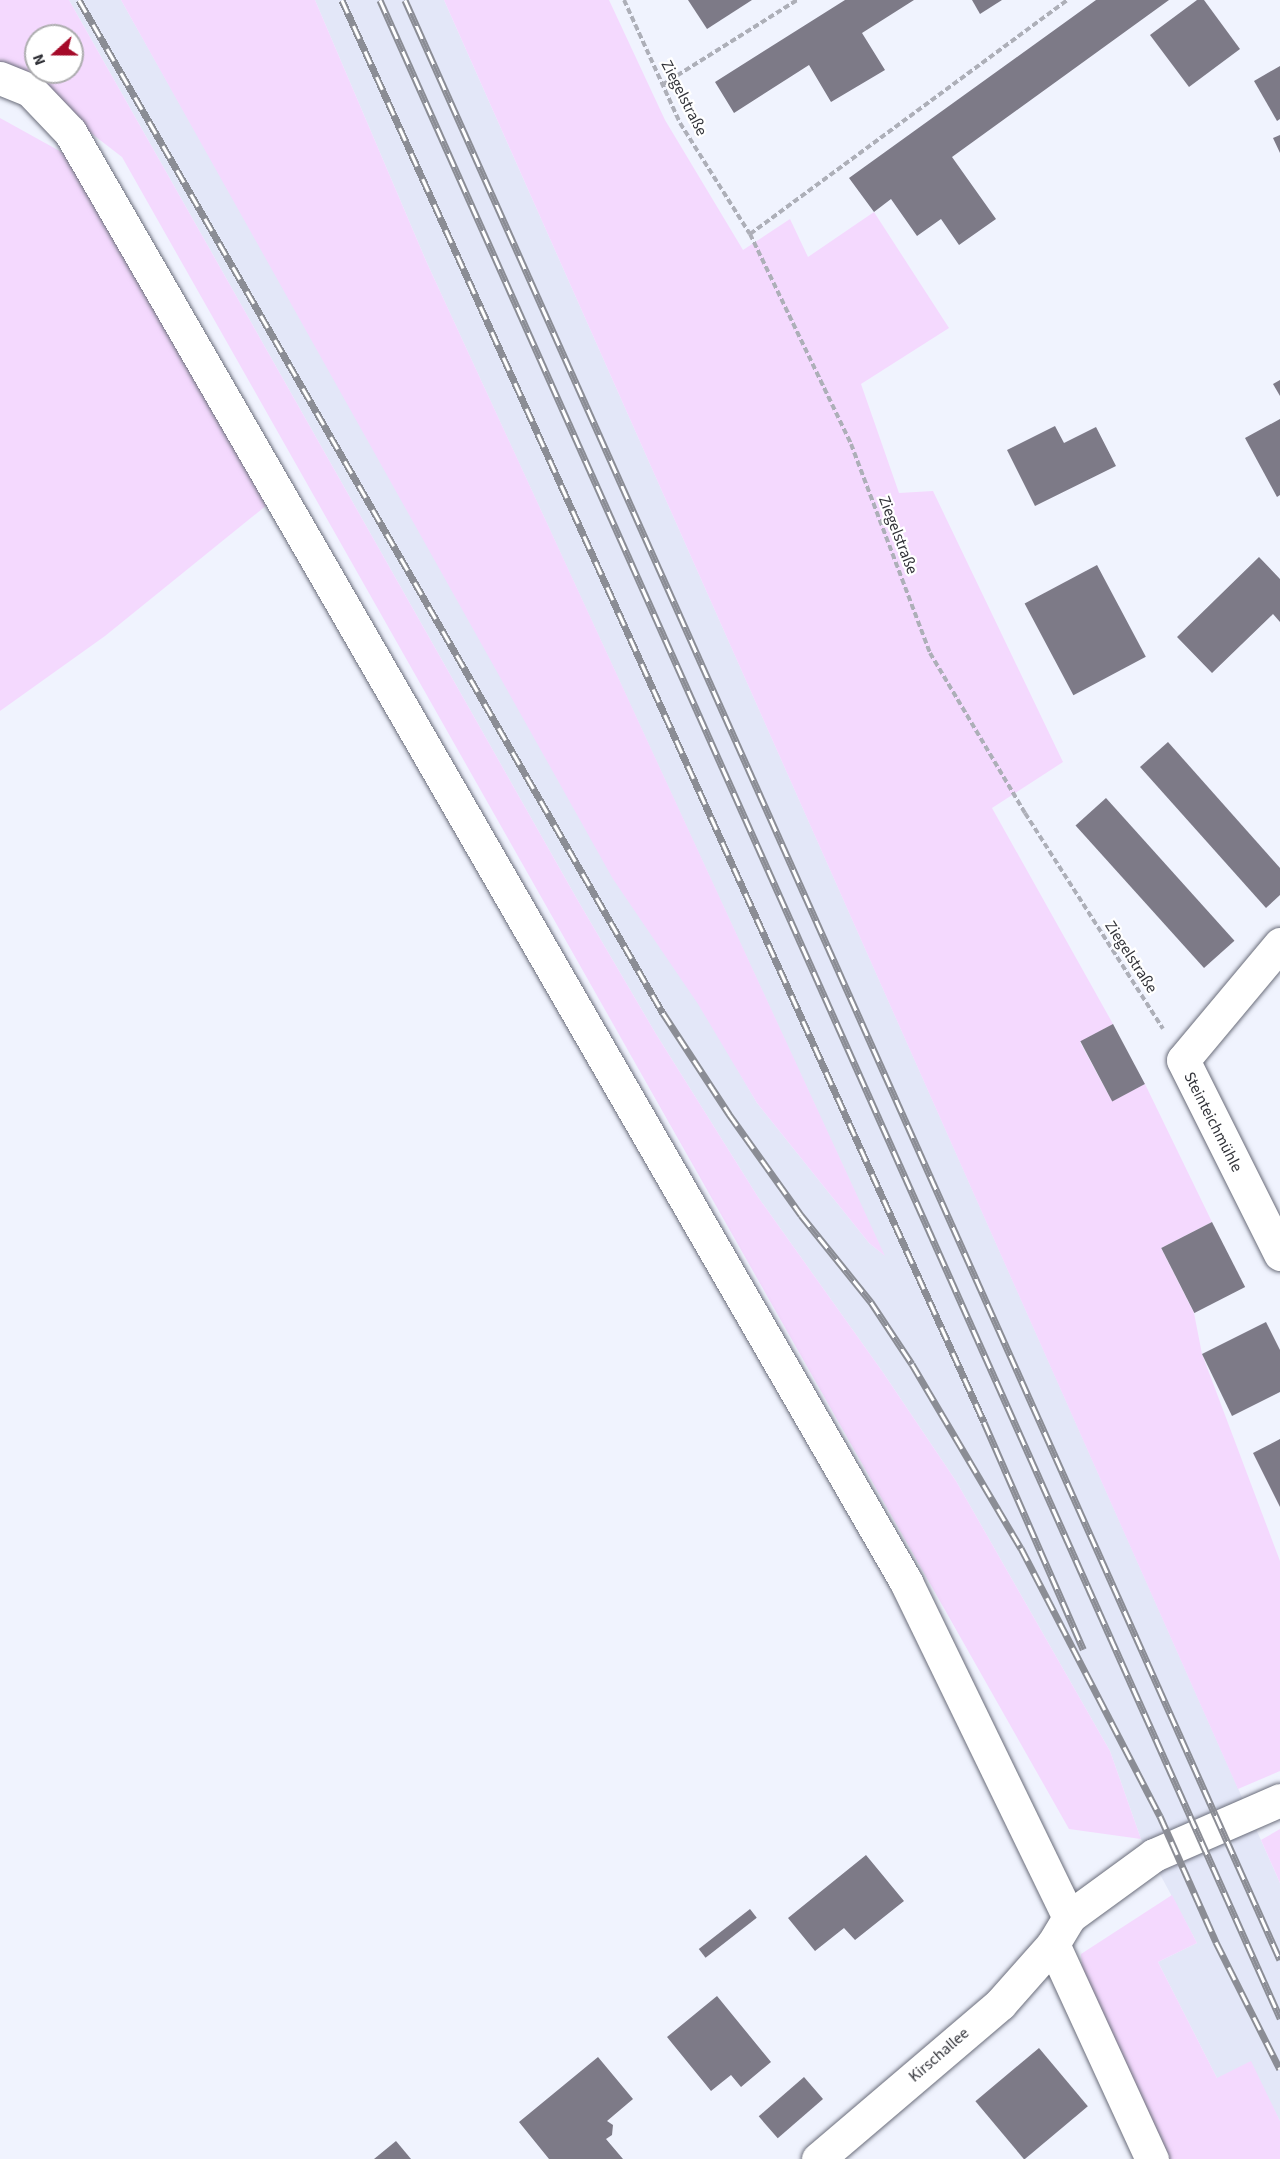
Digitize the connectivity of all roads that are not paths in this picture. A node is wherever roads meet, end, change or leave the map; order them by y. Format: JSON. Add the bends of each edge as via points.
{"nodes":[{"id":1,"x":0,"y":78,"type":"edge"},
{"id":2,"x":1280,"y":944,"type":"edge"},
{"id":3,"x":1280,"y":1254,"type":"edge"},
{"id":4,"x":1280,"y":1800,"type":"edge"},
{"id":5,"x":1061,"y":1931,"type":"junction"},
{"id":6,"x":818,"y":2159,"type":"edge"},
{"id":7,"x":1152,"y":2159,"type":"edge"}],
"edges":[{"from":1,"to":5,"type":"street","via":[[30,90],[70,132],[906,1582]]},
{"from":2,"to":3,"type":"street","name":"Steinteichmühle","via":[[1183,1060]]},
{"from":4,"to":5,"type":"street","name":"Kirschallee","via":[[1154,1855]]},
{"from":5,"to":6,"type":"street","name":"Kirschallee","via":[[1000,2004]]},
{"from":5,"to":7,"type":"street"}]}
